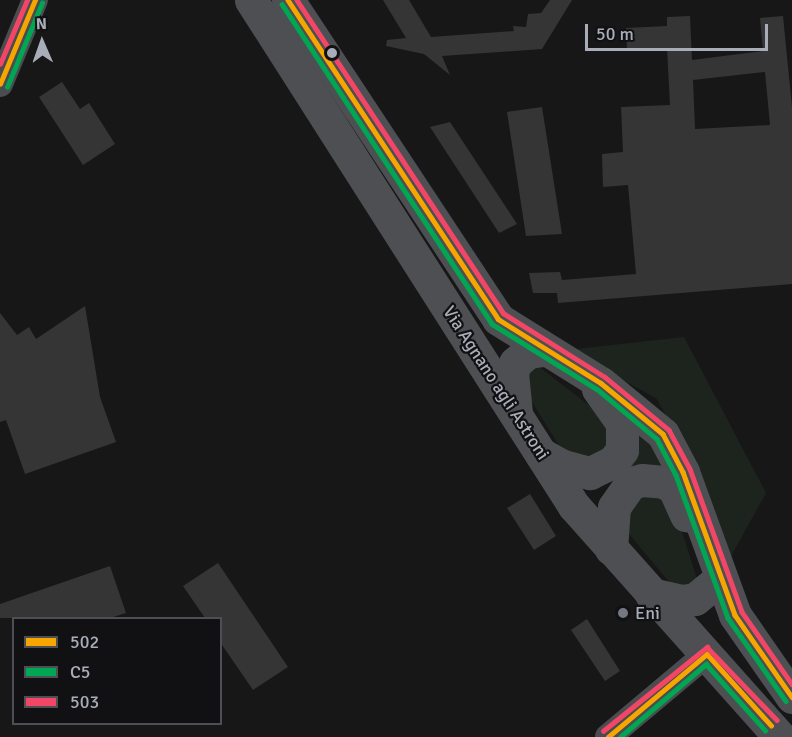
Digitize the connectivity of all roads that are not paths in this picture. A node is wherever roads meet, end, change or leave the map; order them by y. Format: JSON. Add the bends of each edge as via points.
{"nodes":[{"id":1,"x":35,"y":0,"type":"edge"},
{"id":2,"x":251,"y":0,"type":"edge"},
{"id":3,"x":288,"y":0,"type":"edge"},
{"id":4,"x":0,"y":84,"type":"edge"},
{"id":5,"x":542,"y":350,"type":"junction"},
{"id":6,"x":584,"y":373,"type":"junction"},
{"id":7,"x":517,"y":416,"type":"junction"},
{"id":8,"x":542,"y":454,"type":"junction"},
{"id":9,"x":611,"y":549,"type":"junction"},
{"id":10,"x":720,"y":579,"type":"junction"},
{"id":11,"x":651,"y":594,"type":"junction"},
{"id":12,"x":707,"y":654,"type":"junction"},
{"id":13,"x":792,"y":697,"type":"edge"},
{"id":14,"x":608,"y":737,"type":"edge"},
{"id":15,"x":780,"y":737,"type":"edge"}],
"edges":[{"from":1,"to":4,"type":"street"},
{"from":2,"to":7,"type":"main road","name":"Via Agnano agli Astroni"},
{"from":3,"to":5,"type":"main road","name":"Via Agnano agli Astroni","via":[[480,295],[498,319]]},
{"from":5,"to":6,"type":"main road","name":"Via Agnano agli Astroni"},
{"from":5,"to":7,"type":"main road","via":[[528,352],[515,363],[512,373]]},
{"from":6,"to":8,"type":"main road","via":[[607,397],[622,423],[622,450],[602,470],[590,473],[562,466]]},
{"from":6,"to":10,"type":"main road","name":"Via Agnano agli Astroni","via":[[637,409],[663,434],[683,472]]},
{"from":7,"to":8,"type":"main road","name":"Via Agnano agli Astroni"},
{"from":8,"to":9,"type":"main road","name":"Via Agnano agli Astroni","via":[[574,506]]},
{"from":9,"to":10,"type":"main road","via":[[614,507],[624,489],[642,480],[664,482],[680,498],[697,548]]},
{"from":9,"to":11,"type":"main road","name":"Via Agnano agli Astroni"},
{"from":10,"to":11,"type":"main road","via":[[695,599],[682,601]]},
{"from":10,"to":13,"type":"main road","name":"Via Agnano agli Astroni","via":[[753,644]]},
{"from":11,"to":12,"type":"main road","name":"Via Agnano agli Astroni"},
{"from":12,"to":14,"type":"street"},
{"from":12,"to":15,"type":"main road","name":"Via Agnano agli Astroni"}]}
